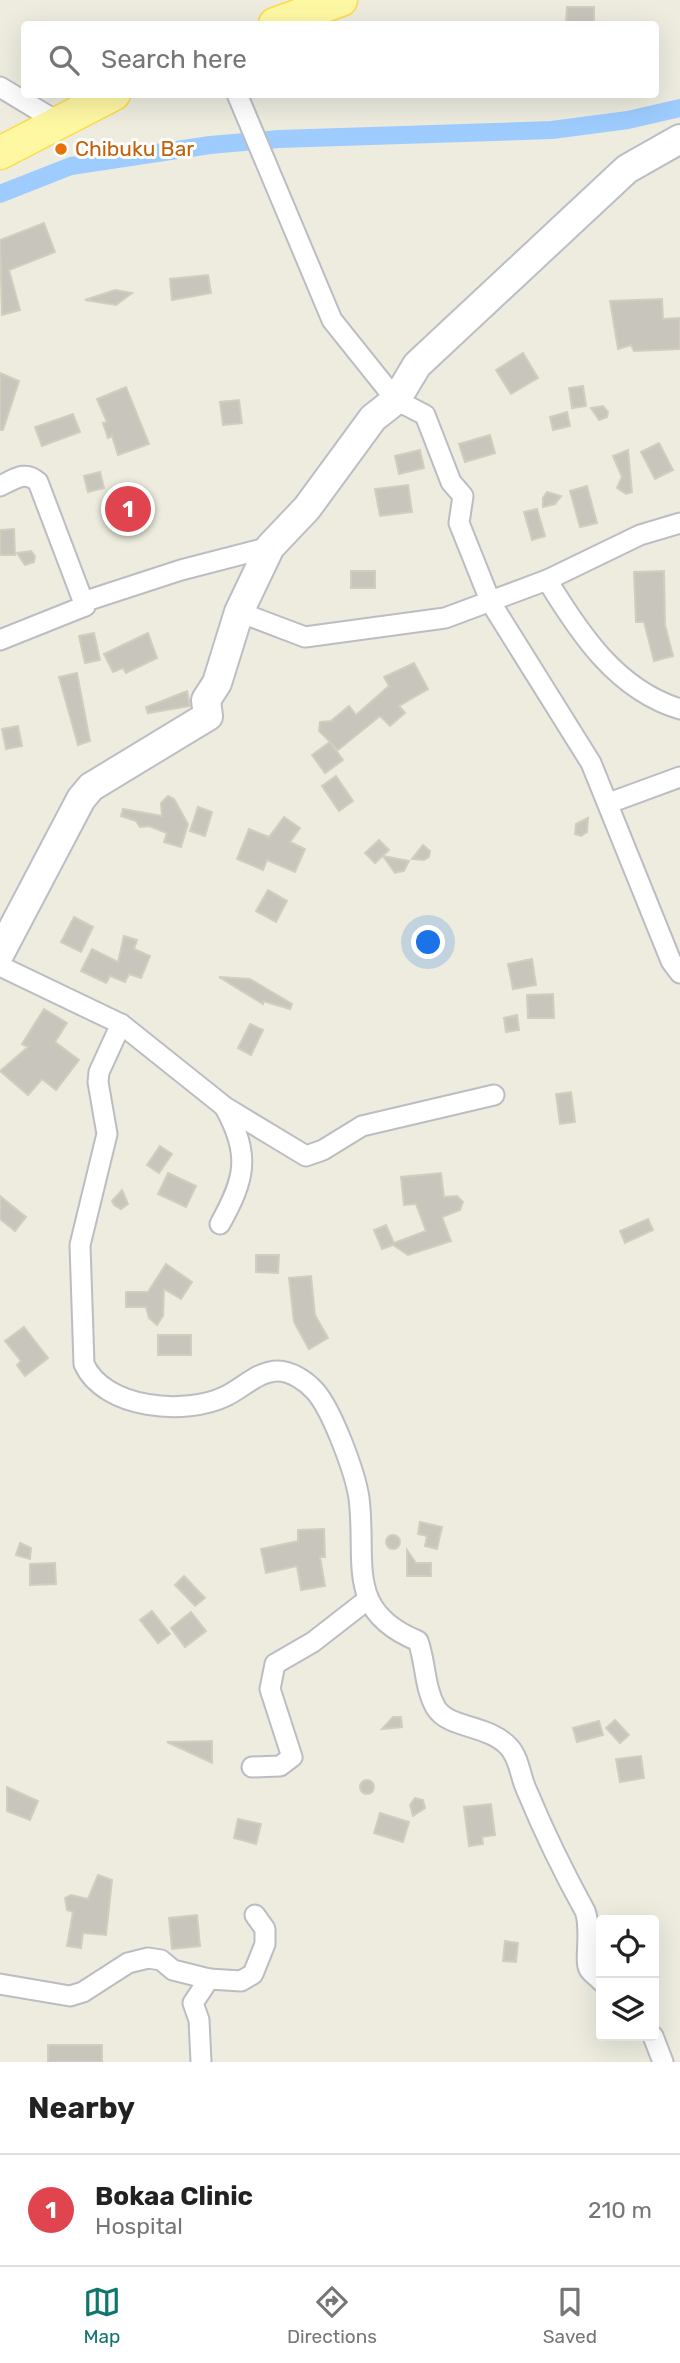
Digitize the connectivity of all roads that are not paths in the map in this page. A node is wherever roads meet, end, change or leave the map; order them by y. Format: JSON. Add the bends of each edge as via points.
{"nodes":[{"id":1,"x":341,"y":0,"type":"edge"},
{"id":2,"x":283,"y":21,"type":"edge"},
{"id":3,"x":0,"y":87,"type":"edge"},
{"id":4,"x":106,"y":98,"type":"edge"},
{"id":5,"x":239,"y":98,"type":"edge"},
{"id":6,"x":58,"y":122,"type":"junction"},
{"id":7,"x":680,"y":139,"type":"edge"},
{"id":8,"x":0,"y":153,"type":"edge"},
{"id":9,"x":396,"y":400,"type":"junction"},
{"id":10,"x":0,"y":486,"type":"edge"},
{"id":11,"x":680,"y":523,"type":"edge"},
{"id":12,"x":270,"y":547,"type":"junction"},
{"id":13,"x":547,"y":580,"type":"junction"},
{"id":14,"x":491,"y":603,"type":"junction"},
{"id":15,"x":85,"y":606,"type":"junction"},
{"id":16,"x":239,"y":611,"type":"junction"},
{"id":17,"x":0,"y":640,"type":"edge"},
{"id":18,"x":680,"y":709,"type":"edge"},
{"id":19,"x":680,"y":778,"type":"edge"},
{"id":20,"x":609,"y":803,"type":"junction"},
{"id":21,"x":0,"y":953,"type":"edge"},
{"id":22,"x":0,"y":966,"type":"edge"},
{"id":23,"x":680,"y":973,"type":"edge"},
{"id":24,"x":121,"y":1024,"type":"junction"},
{"id":25,"x":494,"y":1095,"type":"dead end"},
{"id":26,"x":225,"y":1107,"type":"junction"},
{"id":27,"x":220,"y":1224,"type":"dead end"},
{"id":28,"x":367,"y":1600,"type":"junction"},
{"id":29,"x":252,"y":1767,"type":"dead end"},
{"id":30,"x":255,"y":1916,"type":"dead end"},
{"id":31,"x":598,"y":1978,"type":"edge"},
{"id":32,"x":209,"y":1979,"type":"junction"},
{"id":33,"x":0,"y":1984,"type":"edge"},
{"id":34,"x":655,"y":2041,"type":"edge"},
{"id":35,"x":201,"y":2062,"type":"edge"},
{"id":36,"x":663,"y":2062,"type":"edge"}],
"edges":[{"from":1,"to":2,"type":"main road"},
{"from":3,"to":6,"type":"street"},
{"from":4,"to":6,"type":"main road"},
{"from":5,"to":9,"type":"street","via":[[332,320]]},
{"from":6,"to":8,"type":"main road"},
{"from":7,"to":9,"type":"street","via":[[627,169],[516,270],[417,365]]},
{"from":9,"to":12,"type":"street","via":[[373,418],[307,508]]},
{"from":9,"to":14,"type":"street","via":[[425,415],[431,425],[451,482],[463,496],[459,523]]},
{"from":10,"to":15,"type":"street","via":[[24,475],[38,482]]},
{"from":11,"to":13,"type":"street","via":[[640,535]]},
{"from":12,"to":15,"type":"street","via":[[181,570],[86,601]]},
{"from":12,"to":16,"type":"street"},
{"from":13,"to":14,"type":"street"},
{"from":13,"to":18,"type":"street","via":[[573,621],[631,687]]},
{"from":14,"to":16,"type":"street","via":[[445,618],[305,638]]},
{"from":14,"to":20,"type":"street","via":[[591,762]]},
{"from":15,"to":17,"type":"street"},
{"from":16,"to":21,"type":"street","via":[[217,682],[206,700],[208,716],[91,787]]},
{"from":19,"to":20,"type":"street"},
{"from":20,"to":23,"type":"street","via":[[671,961]]},
{"from":22,"to":24,"type":"street"},
{"from":24,"to":26,"type":"street"},
{"from":24,"to":28,"type":"street","via":[[99,1072],[107,1134],[80,1245],[84,1364],[90,1378],[105,1391],[147,1405],[186,1406],[225,1397],[263,1374],[277,1371],[292,1373],[315,1391],[357,1486],[361,1573]]},
{"from":25,"to":26,"type":"street","via":[[371,1123],[306,1156]]},
{"from":26,"to":27,"type":"street","via":[[240,1135],[243,1164],[239,1191]]},
{"from":28,"to":29,"type":"street","via":[[313,1642],[275,1664],[270,1689],[292,1756],[280,1766]]},
{"from":28,"to":31,"type":"street","via":[[384,1623],[418,1641],[427,1685],[445,1718],[477,1727],[509,1747],[585,1911],[590,1925],[586,1961]]},
{"from":30,"to":32,"type":"street","via":[[265,1929],[265,1944],[253,1974],[241,1981]]},
{"from":32,"to":33,"type":"street","via":[[148,1958],[112,1971],[83,1993],[70,1996]]},
{"from":32,"to":35,"type":"street","via":[[193,2003],[199,2020]]},
{"from":34,"to":36,"type":"street"}]}
